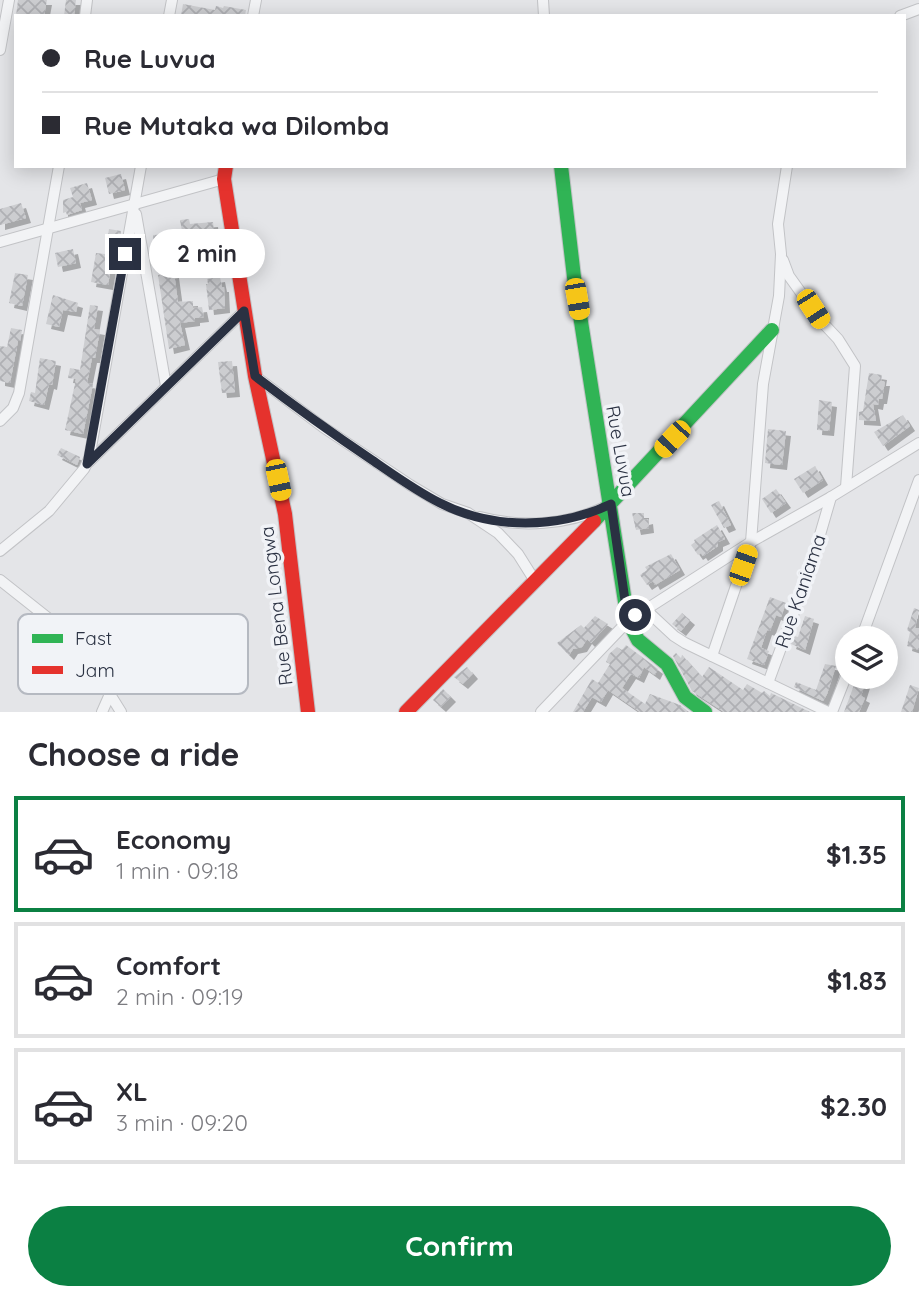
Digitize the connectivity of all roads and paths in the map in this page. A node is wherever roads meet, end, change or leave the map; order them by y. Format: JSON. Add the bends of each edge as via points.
{"nodes":[{"id":1,"x":9,"y":0,"type":"edge"},
{"id":2,"x":0,"y":50,"type":"edge"},
{"id":3,"x":59,"y":168,"type":"edge"},
{"id":4,"x":141,"y":168,"type":"edge"},
{"id":5,"x":561,"y":168,"type":"edge"},
{"id":6,"x":787,"y":168,"type":"edge"},
{"id":7,"x":225,"y":173,"type":"edge"},
{"id":8,"x":134,"y":204,"type":"junction"},
{"id":9,"x":48,"y":229,"type":"junction"},
{"id":10,"x":0,"y":242,"type":"edge"},
{"id":11,"x":781,"y":254,"type":"junction"},
{"id":12,"x":244,"y":311,"type":"junction"},
{"id":13,"x":772,"y":331,"type":"junction"},
{"id":14,"x":255,"y":376,"type":"junction"},
{"id":15,"x":166,"y":386,"type":"junction"},
{"id":16,"x":0,"y":421,"type":"edge"},
{"id":17,"x":919,"y":443,"type":"edge"},
{"id":18,"x":87,"y":464,"type":"junction"},
{"id":19,"x":919,"y":480,"type":"edge"},
{"id":20,"x":846,"y":487,"type":"junction"},
{"id":21,"x":831,"y":498,"type":"junction"},
{"id":22,"x":611,"y":504,"type":"junction"},
{"id":23,"x":468,"y":513,"type":"junction"},
{"id":24,"x":751,"y":542,"type":"junction"},
{"id":25,"x":0,"y":551,"type":"edge"},
{"id":26,"x":0,"y":580,"type":"edge"},
{"id":27,"x":535,"y":581,"type":"junction"},
{"id":28,"x":645,"y":609,"type":"junction"},
{"id":29,"x":43,"y":614,"type":"edge"},
{"id":30,"x":628,"y":621,"type":"junction"},
{"id":31,"x":865,"y":626,"type":"edge"},
{"id":32,"x":712,"y":656,"type":"junction"},
{"id":33,"x":768,"y":683,"type":"junction"},
{"id":34,"x":840,"y":689,"type":"edge"},
{"id":35,"x":110,"y":694,"type":"joint"},
{"id":36,"x":102,"y":712,"type":"edge"},
{"id":37,"x":121,"y":712,"type":"edge"},
{"id":38,"x":308,"y":712,"type":"edge"},
{"id":39,"x":406,"y":712,"type":"edge"},
{"id":40,"x":541,"y":712,"type":"edge"},
{"id":41,"x":705,"y":712,"type":"edge"},
{"id":42,"x":830,"y":712,"type":"edge"}],
"edges":[{"from":1,"to":2,"type":"street"},
{"from":3,"to":9,"type":"street"},
{"from":4,"to":8,"type":"street"},
{"from":5,"to":22,"type":"street","name":"Rue Luvua"},
{"from":6,"to":11,"type":"street","via":[[778,224]]},
{"from":7,"to":8,"type":"street"},
{"from":7,"to":12,"type":"street","name":"Rue Bena Longwa"},
{"from":8,"to":9,"type":"street"},
{"from":8,"to":15,"type":"street"},
{"from":8,"to":18,"type":"street"},
{"from":9,"to":10,"type":"street"},
{"from":9,"to":16,"type":"street","via":[[19,393]]},
{"from":11,"to":13,"type":"street"},
{"from":11,"to":20,"type":"street","via":[[789,276],[855,366]]},
{"from":12,"to":14,"type":"street","name":"Rue Bena Longwa"},
{"from":12,"to":15,"type":"street"},
{"from":13,"to":22,"type":"street"},
{"from":13,"to":24,"type":"street"},
{"from":14,"to":23,"type":"street","via":[[410,485]]},
{"from":14,"to":38,"type":"street","name":"Rue Bena Longwa","via":[[285,514]]},
{"from":15,"to":18,"type":"street"},
{"from":17,"to":20,"type":"street"},
{"from":18,"to":25,"type":"street","via":[[49,511]]},
{"from":19,"to":31,"type":"street"},
{"from":20,"to":21,"type":"street"},
{"from":21,"to":24,"type":"street"},
{"from":21,"to":33,"type":"street","name":"Rue Kaniama"},
{"from":22,"to":23,"type":"street","via":[[578,518],[536,523]]},
{"from":22,"to":27,"type":"street"},
{"from":22,"to":30,"type":"street","name":"Rue Luvua"},
{"from":23,"to":27,"type":"street","via":[[506,540]]},
{"from":24,"to":28,"type":"street"},
{"from":24,"to":32,"type":"street"},
{"from":26,"to":29,"type":"street"},
{"from":27,"to":39,"type":"street"},
{"from":28,"to":30,"type":"street"},
{"from":28,"to":32,"type":"street","via":[[674,636]]},
{"from":30,"to":40,"type":"street"},
{"from":30,"to":41,"type":"street","name":"Rue Luvua","via":[[638,640],[667,664],[685,697]]},
{"from":32,"to":33,"type":"street"},
{"from":33,"to":42,"type":"street"},
{"from":34,"to":42,"type":"street"},
{"from":35,"to":36,"type":"street"},
{"from":35,"to":37,"type":"street"}]}
